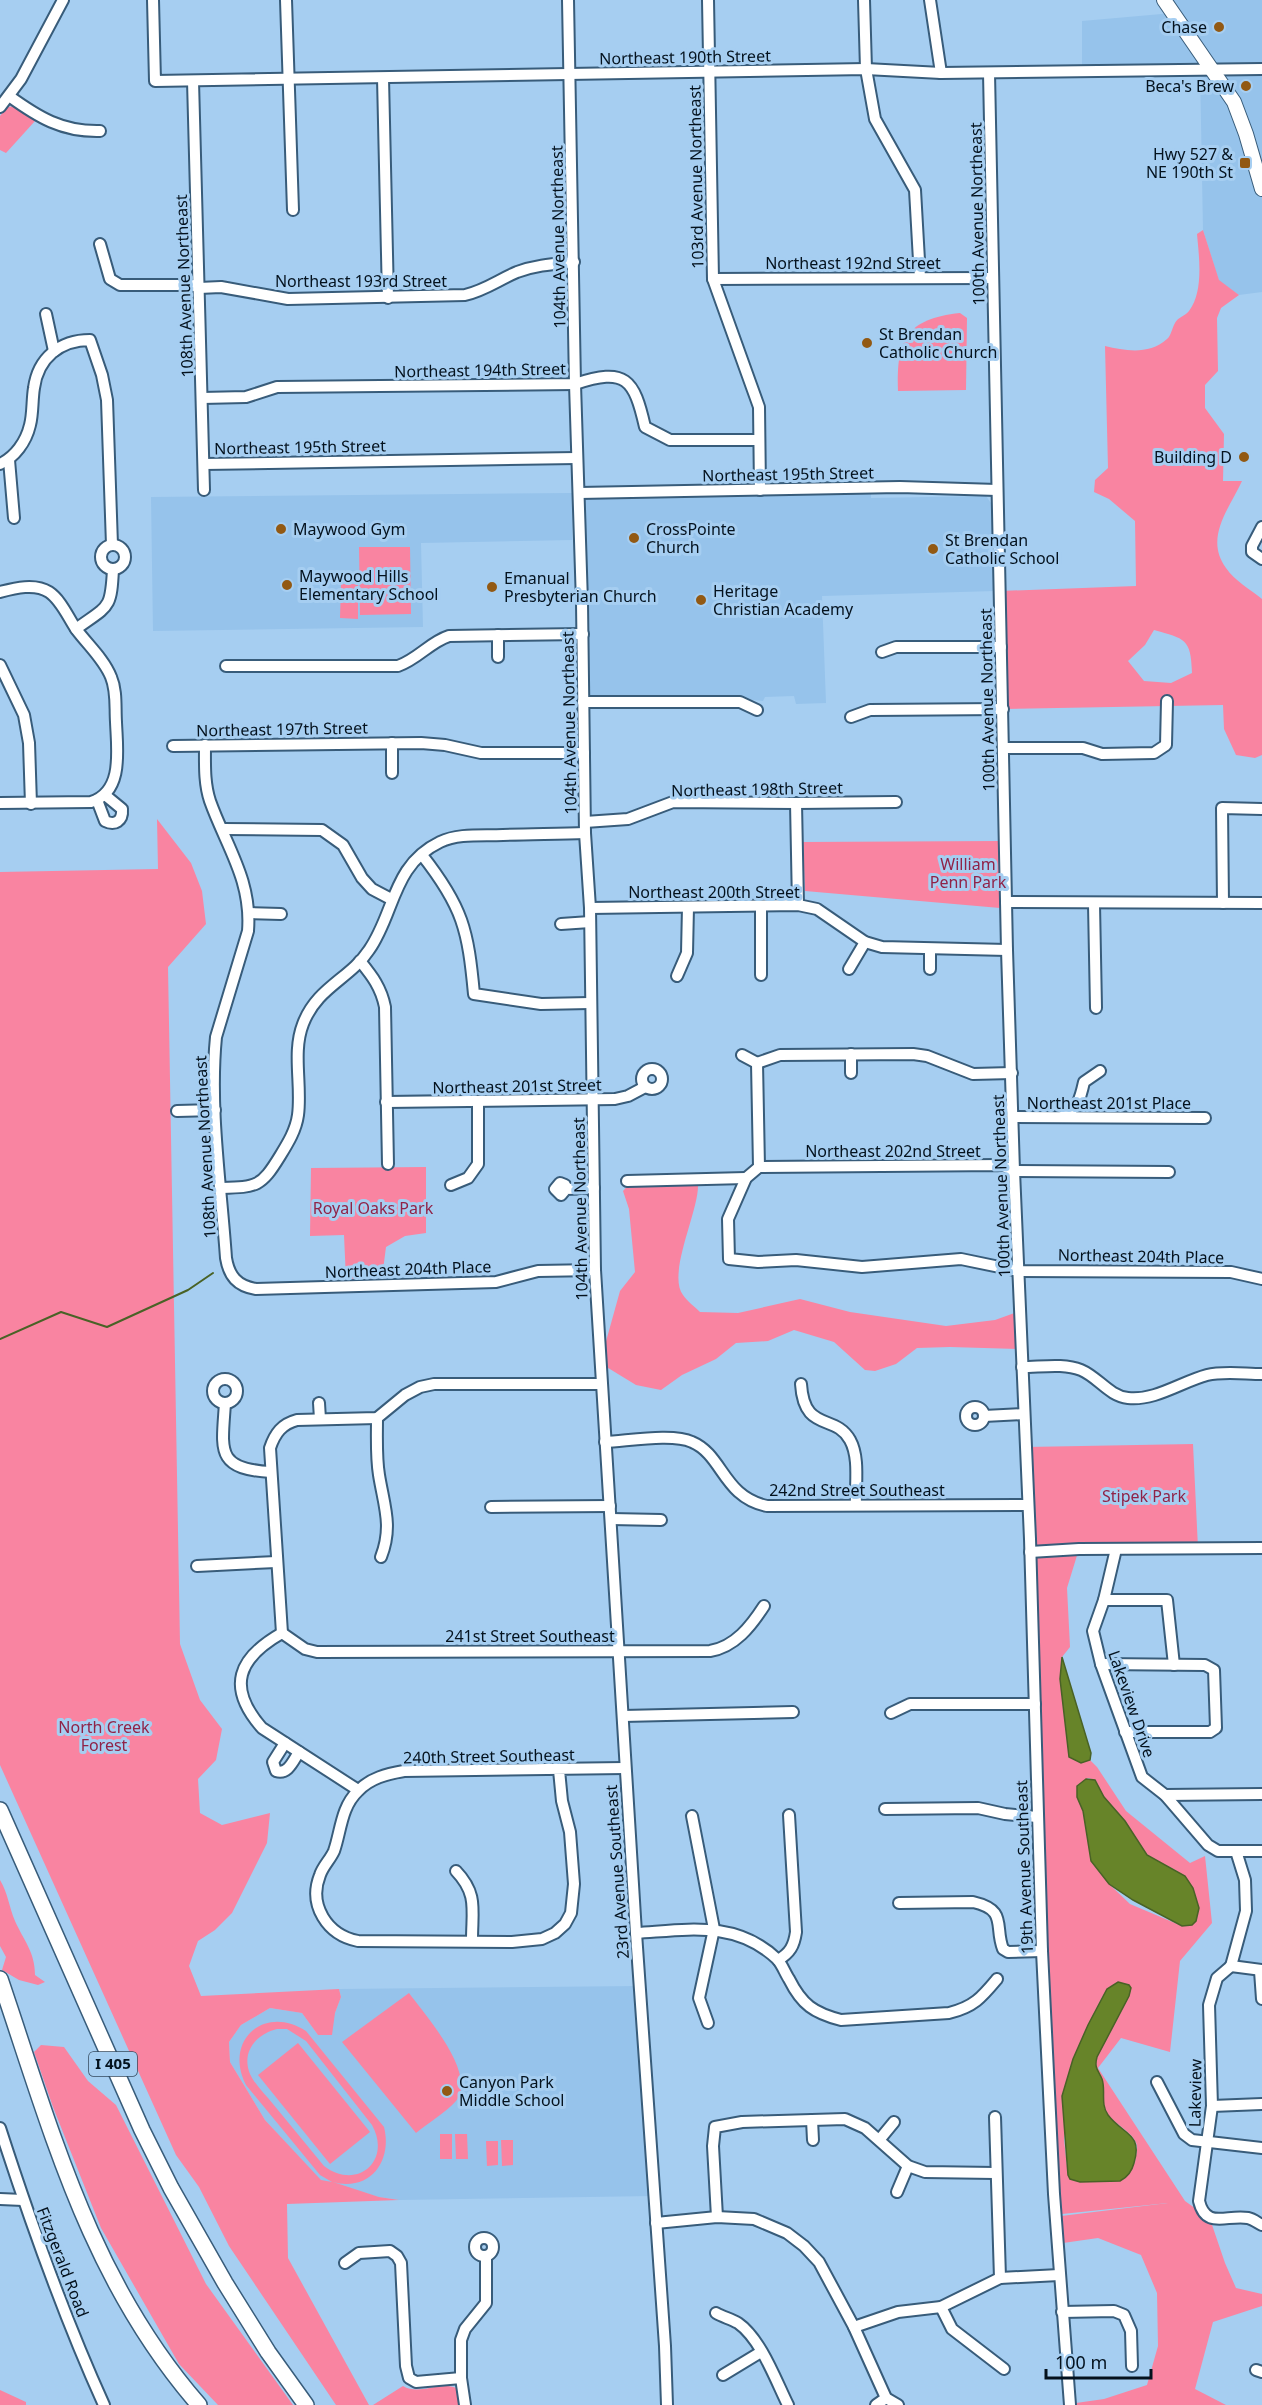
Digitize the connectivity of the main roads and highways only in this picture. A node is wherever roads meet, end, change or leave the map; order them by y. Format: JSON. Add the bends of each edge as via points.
{"nodes":[{"id":1,"x":1164,"y":0,"type":"edge"},
{"id":2,"x":1262,"y":189,"type":"edge"},
{"id":3,"x":0,"y":1810,"type":"edge"},
{"id":4,"x":0,"y":1824,"type":"edge"},
{"id":5,"x":0,"y":1979,"type":"edge"},
{"id":6,"x":0,"y":2006,"type":"edge"},
{"id":7,"x":55,"y":2155,"type":"junction"},
{"id":8,"x":242,"y":2309,"type":"junction"},
{"id":9,"x":186,"y":2405,"type":"edge"},
{"id":10,"x":199,"y":2405,"type":"edge"},
{"id":11,"x":306,"y":2405,"type":"edge"}],
"edges":[{"from":1,"to":2,"type":"main road","via":[[1234,102]]},
{"from":3,"to":8,"type":"highway","number":"I 405","via":[[150,2146]]},
{"from":4,"to":8,"type":"highway","number":"I 405","via":[[146,2149],[212,2272],[227,2296]]},
{"from":5,"to":7,"type":"highway"},
{"from":6,"to":7,"type":"highway"},
{"from":7,"to":9,"type":"highway","via":[[78,2230],[95,2265],[140,2343]]},
{"from":7,"to":10,"type":"highway","via":[[95,2245],[136,2320]]},
{"from":8,"to":11,"type":"highway","number":"I 405"}]}
